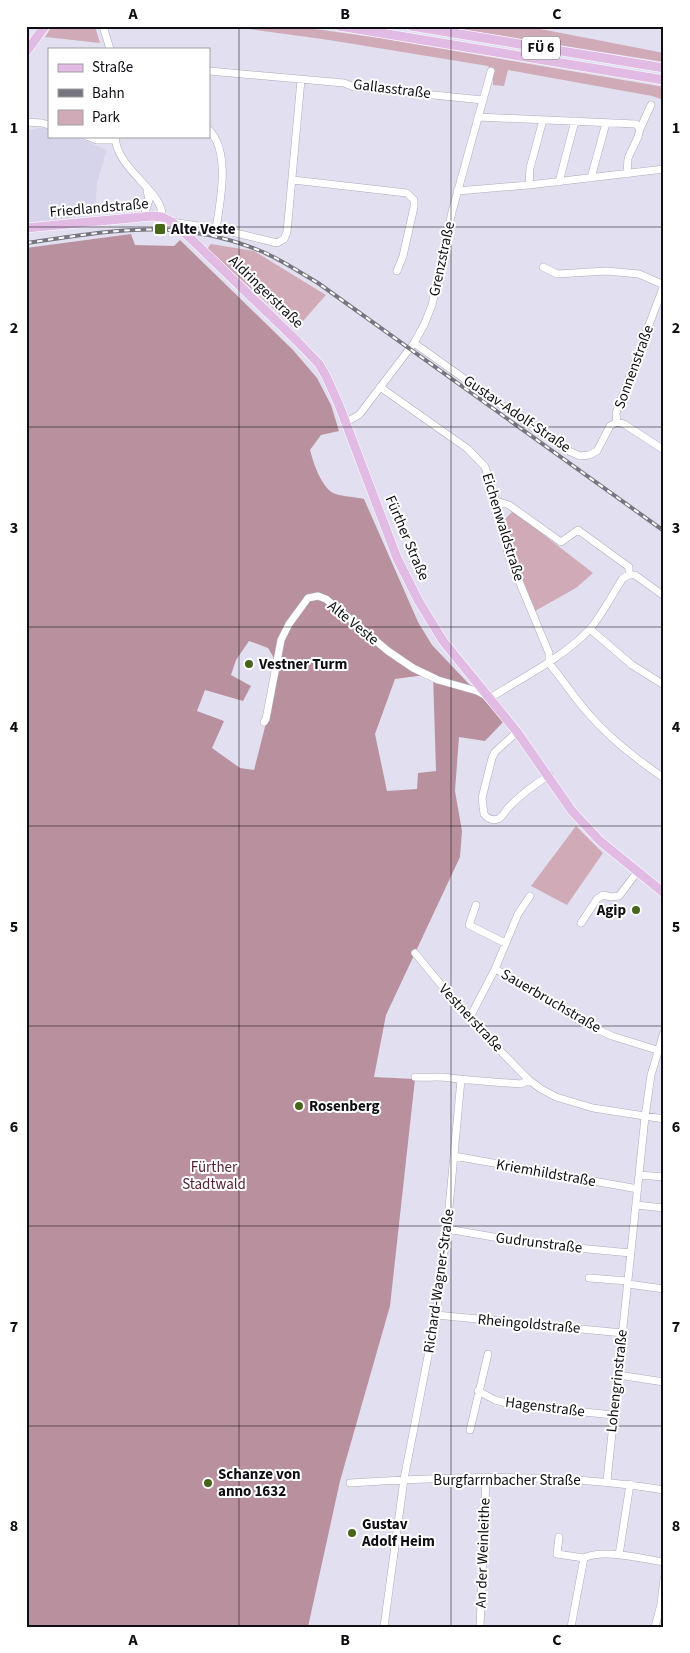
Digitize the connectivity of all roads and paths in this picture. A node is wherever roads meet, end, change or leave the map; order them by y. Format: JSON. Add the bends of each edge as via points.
{"nodes":[{"id":1,"x":45,"y":26,"type":"edge"},
{"id":2,"x":103,"y":26,"type":"edge"},
{"id":3,"x":339,"y":26,"type":"edge"},
{"id":4,"x":415,"y":27,"type":"edge"},
{"id":5,"x":110,"y":48,"type":"edge"},
{"id":6,"x":26,"y":52,"type":"edge"},
{"id":7,"x":664,"y":68,"type":"edge"},
{"id":8,"x":210,"y":71,"type":"edge"},
{"id":9,"x":490,"y":71,"type":"dead end"},
{"id":10,"x":301,"y":80,"type":"junction"},
{"id":11,"x":664,"y":80,"type":"edge"},
{"id":12,"x":483,"y":100,"type":"junction"},
{"id":13,"x":651,"y":105,"type":"dead end"},
{"id":14,"x":478,"y":117,"type":"junction"},
{"id":15,"x":544,"y":120,"type":"junction"},
{"id":16,"x":575,"y":121,"type":"junction"},
{"id":17,"x":26,"y":122,"type":"edge"},
{"id":18,"x":606,"y":123,"type":"junction"},
{"id":19,"x":48,"y":125,"type":"edge"},
{"id":20,"x":640,"y":129,"type":"junction"},
{"id":21,"x":210,"y":132,"type":"edge"},
{"id":22,"x":91,"y":138,"type":"edge"},
{"id":23,"x":115,"y":138,"type":"edge"},
{"id":24,"x":664,"y":169,"type":"edge"},
{"id":25,"x":627,"y":174,"type":"junction"},
{"id":26,"x":591,"y":178,"type":"junction"},
{"id":27,"x":293,"y":180,"type":"junction"},
{"id":28,"x":559,"y":182,"type":"junction"},
{"id":29,"x":530,"y":185,"type":"junction"},
{"id":30,"x":146,"y":188,"type":"junction"},
{"id":31,"x":457,"y":191,"type":"junction"},
{"id":32,"x":148,"y":204,"type":"junction"},
{"id":33,"x":160,"y":204,"type":"junction"},
{"id":34,"x":144,"y":216,"type":"junction"},
{"id":35,"x":162,"y":217,"type":"junction"},
{"id":36,"x":172,"y":222,"type":"junction"},
{"id":37,"x":26,"y":228,"type":"edge"},
{"id":38,"x":216,"y":229,"type":"junction"},
{"id":39,"x":543,"y":267,"type":"dead end"},
{"id":40,"x":396,"y":271,"type":"dead end"},
{"id":41,"x":664,"y":285,"type":"edge"},
{"id":42,"x":297,"y":341,"type":"joint"},
{"id":43,"x":414,"y":342,"type":"junction"},
{"id":44,"x":380,"y":387,"type":"junction"},
{"id":45,"x":346,"y":422,"type":"junction"},
{"id":46,"x":617,"y":422,"type":"junction"},
{"id":47,"x":664,"y":450,"type":"edge"},
{"id":48,"x":496,"y":501,"type":"junction"},
{"id":49,"x":629,"y":571,"type":"junction"},
{"id":50,"x":664,"y":596,"type":"edge"},
{"id":51,"x":590,"y":629,"type":"junction"},
{"id":52,"x":549,"y":663,"type":"junction"},
{"id":53,"x":664,"y":685,"type":"edge"},
{"id":54,"x":490,"y":698,"type":"junction"},
{"id":55,"x":264,"y":722,"type":"dead end"},
{"id":56,"x":517,"y":732,"type":"junction"},
{"id":57,"x":549,"y":775,"type":"junction"},
{"id":58,"x":664,"y":778,"type":"edge"},
{"id":59,"x":638,"y":871,"type":"junction"},
{"id":60,"x":664,"y":893,"type":"edge"},
{"id":61,"x":530,"y":896,"type":"dead end"},
{"id":62,"x":476,"y":905,"type":"dead end"},
{"id":63,"x":581,"y":923,"type":"dead end"},
{"id":64,"x":505,"y":943,"type":"junction"},
{"id":65,"x":415,"y":953,"type":"dead end"},
{"id":66,"x":495,"y":969,"type":"junction"},
{"id":67,"x":468,"y":1020,"type":"junction"},
{"id":68,"x":664,"y":1032,"type":"edge"},
{"id":69,"x":661,"y":1050,"type":"edge"},
{"id":70,"x":415,"y":1077,"type":"dead end"},
{"id":71,"x":461,"y":1080,"type":"junction"},
{"id":72,"x":529,"y":1080,"type":"junction"},
{"id":73,"x":645,"y":1117,"type":"junction"},
{"id":74,"x":664,"y":1119,"type":"edge"},
{"id":75,"x":454,"y":1156,"type":"junction"},
{"id":76,"x":639,"y":1175,"type":"junction"},
{"id":77,"x":664,"y":1177,"type":"edge"},
{"id":78,"x":638,"y":1189,"type":"junction"},
{"id":79,"x":636,"y":1205,"type":"junction"},
{"id":80,"x":664,"y":1208,"type":"edge"},
{"id":81,"x":447,"y":1229,"type":"junction"},
{"id":82,"x":631,"y":1252,"type":"junction"},
{"id":83,"x":589,"y":1278,"type":"dead end"},
{"id":84,"x":628,"y":1282,"type":"junction"},
{"id":85,"x":664,"y":1289,"type":"edge"},
{"id":86,"x":436,"y":1315,"type":"junction"},
{"id":87,"x":622,"y":1333,"type":"junction"},
{"id":88,"x":488,"y":1354,"type":"dead end"},
{"id":89,"x":618,"y":1375,"type":"junction"},
{"id":90,"x":664,"y":1382,"type":"edge"},
{"id":91,"x":478,"y":1391,"type":"junction"},
{"id":92,"x":614,"y":1415,"type":"junction"},
{"id":93,"x":470,"y":1430,"type":"dead end"},
{"id":94,"x":486,"y":1479,"type":"junction"},
{"id":95,"x":404,"y":1480,"type":"junction"},
{"id":96,"x":607,"y":1481,"type":"junction"},
{"id":97,"x":350,"y":1483,"type":"dead end"},
{"id":98,"x":630,"y":1484,"type":"junction"},
{"id":99,"x":664,"y":1490,"type":"edge"},
{"id":100,"x":559,"y":1536,"type":"dead end"},
{"id":101,"x":619,"y":1555,"type":"junction"},
{"id":102,"x":584,"y":1558,"type":"junction"},
{"id":103,"x":664,"y":1562,"type":"edge"},
{"id":104,"x":664,"y":1578,"type":"edge"},
{"id":105,"x":384,"y":1627,"type":"edge"},
{"id":106,"x":480,"y":1627,"type":"edge"},
{"id":107,"x":571,"y":1627,"type":"edge"},
{"id":108,"x":655,"y":1627,"type":"edge"}],
"edges":[{"from":1,"to":6,"type":"main road"},
{"from":2,"to":5,"type":"street"},
{"from":3,"to":11,"type":"main road","number":"FÜ 6"},
{"from":4,"to":7,"type":"main road","number":"FÜ 6"},
{"from":8,"to":10,"type":"street","name":"Gallasstraße"},
{"from":9,"to":12,"type":"street","name":"Grenzstraße"},
{"from":10,"to":12,"type":"street","name":"Gallasstraße"},
{"from":10,"to":27,"type":"street"},
{"from":12,"to":14,"type":"street","name":"Grenzstraße"},
{"from":13,"to":20,"type":"street"},
{"from":14,"to":15,"type":"street"},
{"from":14,"to":31,"type":"street","name":"Grenzstraße"},
{"from":15,"to":16,"type":"street"},
{"from":15,"to":29,"type":"street","via":[[530,168]]},
{"from":16,"to":18,"type":"street"},
{"from":16,"to":28,"type":"street"},
{"from":17,"to":19,"type":"street"},
{"from":18,"to":20,"type":"street","via":[[636,124]]},
{"from":18,"to":26,"type":"street"},
{"from":20,"to":25,"type":"street","via":[[628,158]]},
{"from":21,"to":38,"type":"street","via":[[219,148],[222,169]]},
{"from":22,"to":23,"type":"street"},
{"from":23,"to":30,"type":"street","via":[[125,163]]},
{"from":24,"to":25,"type":"street"},
{"from":25,"to":26,"type":"street"},
{"from":26,"to":28,"type":"street"},
{"from":27,"to":38,"type":"street","name":"Friedlandstraße","via":[[284,238],[277,242]]},
{"from":27,"to":40,"type":"street","via":[[407,193],[414,200],[403,256]]},
{"from":28,"to":29,"type":"street"},
{"from":29,"to":31,"type":"street"},
{"from":30,"to":32,"type":"street"},
{"from":30,"to":33,"type":"street"},
{"from":31,"to":43,"type":"street","name":"Grenzstraße","via":[[432,305]]},
{"from":32,"to":33,"type":"street","via":[[154,201]]},
{"from":32,"to":34,"type":"street"},
{"from":33,"to":35,"type":"street"},
{"from":34,"to":35,"type":"main road","name":"Friedlandstraße"},
{"from":34,"to":37,"type":"main road","name":"Friedlandstraße"},
{"from":35,"to":36,"type":"main road","name":"Friedlandstraße"},
{"from":36,"to":38,"type":"street","name":"Friedlandstraße"},
{"from":36,"to":42,"type":"main road","name":"Aldringerstraße"},
{"from":39,"to":41,"type":"street","via":[[556,274],[606,271],[639,274]]},
{"from":41,"to":46,"type":"street","name":"Sonnenstraße","via":[[616,413]]},
{"from":42,"to":45,"type":"main road","name":"Fürther Straße","via":[[319,364]]},
{"from":43,"to":44,"type":"street","name":"Grenzstraße"},
{"from":43,"to":46,"type":"street","name":"Gustav-Adolf-Straße","via":[[580,456],[589,456],[597,451],[610,426]]},
{"from":44,"to":45,"type":"street","name":"Grenzstraße","via":[[359,415]]},
{"from":44,"to":48,"type":"street","name":"Eichenwaldstraße","via":[[468,449],[485,467]]},
{"from":45,"to":54,"type":"main road","name":"Fürther Straße","via":[[397,558],[418,600],[443,641]]},
{"from":46,"to":47,"type":"street"},
{"from":48,"to":49,"type":"street","via":[[510,505],[561,542],[578,530]]},
{"from":48,"to":52,"type":"street","name":"Eichenwaldstraße","via":[[508,557],[549,653]]},
{"from":49,"to":50,"type":"street"},
{"from":49,"to":51,"type":"street"},
{"from":51,"to":52,"type":"street"},
{"from":51,"to":53,"type":"street","via":[[632,665]]},
{"from":52,"to":54,"type":"street"},
{"from":52,"to":58,"type":"street","via":[[587,713],[610,736],[635,759]]},
{"from":54,"to":55,"type":"street","name":"Alte Veste","via":[[413,668],[318,596],[308,598],[281,640]]},
{"from":54,"to":56,"type":"main road","name":"Fürther Straße"},
{"from":56,"to":57,"type":"main road","name":"Fürther Straße"},
{"from":56,"to":57,"type":"street","via":[[494,752],[482,798],[484,814],[490,819],[502,817],[530,787]]},
{"from":57,"to":59,"type":"main road","name":"Fürther Straße","via":[[572,811]]},
{"from":59,"to":60,"type":"main road","name":"Fürther Straße"},
{"from":59,"to":63,"type":"street","via":[[619,896],[603,895],[597,899]]},
{"from":61,"to":64,"type":"street"},
{"from":62,"to":64,"type":"street","via":[[469,925]]},
{"from":64,"to":66,"type":"street"},
{"from":65,"to":67,"type":"street","name":"Vestnerstraße"},
{"from":66,"to":67,"type":"street"},
{"from":66,"to":69,"type":"street","name":"Sauerbruchstraße","via":[[580,1021],[612,1036]]},
{"from":67,"to":72,"type":"street","name":"Vestnerstraße"},
{"from":68,"to":69,"type":"street","name":"Lohengrinstraße"},
{"from":69,"to":73,"type":"street","name":"Lohengrinstraße","via":[[651,1076]]},
{"from":70,"to":71,"type":"street"},
{"from":71,"to":72,"type":"street","via":[[522,1084]]},
{"from":71,"to":75,"type":"street","name":"Richard-Wagner-Straße"},
{"from":72,"to":73,"type":"street","name":"Vestnerstraße","via":[[556,1097],[593,1108]]},
{"from":73,"to":74,"type":"street","name":"Vestnerstraße"},
{"from":73,"to":76,"type":"street","name":"Lohengrinstraße"},
{"from":75,"to":78,"type":"street","name":"Kriemhildstraße"},
{"from":75,"to":81,"type":"street","name":"Richard-Wagner-Straße"},
{"from":76,"to":77,"type":"street"},
{"from":76,"to":78,"type":"street","name":"Lohengrinstraße"},
{"from":78,"to":79,"type":"street","name":"Lohengrinstraße"},
{"from":79,"to":80,"type":"street"},
{"from":79,"to":82,"type":"street","name":"Lohengrinstraße"},
{"from":81,"to":82,"type":"street","name":"Gudrunstraße","via":[[534,1244]]},
{"from":81,"to":86,"type":"street","name":"Richard-Wagner-Straße"},
{"from":82,"to":84,"type":"street","name":"Lohengrinstraße"},
{"from":83,"to":84,"type":"street"},
{"from":84,"to":85,"type":"street"},
{"from":84,"to":87,"type":"street","name":"Lohengrinstraße"},
{"from":86,"to":87,"type":"street","name":"Rheingoldstraße"},
{"from":86,"to":95,"type":"street","name":"Richard-Wagner-Straße"},
{"from":87,"to":89,"type":"street","name":"Lohengrinstraße"},
{"from":88,"to":91,"type":"street"},
{"from":89,"to":90,"type":"street"},
{"from":89,"to":92,"type":"street","name":"Lohengrinstraße"},
{"from":91,"to":92,"type":"street","name":"Hagenstraße","via":[[514,1405]]},
{"from":91,"to":93,"type":"street"},
{"from":92,"to":96,"type":"street","name":"Lohengrinstraße"},
{"from":94,"to":95,"type":"street","name":"Burgfarrnbacher Straße"},
{"from":94,"to":96,"type":"street","name":"Burgfarrnbacher Straße"},
{"from":94,"to":106,"type":"street","name":"An der Weinleithe"},
{"from":95,"to":97,"type":"street","name":"Burgfarrnbacher Straße"},
{"from":95,"to":105,"type":"street","name":"Richard-Wagner-Straße"},
{"from":96,"to":98,"type":"street","name":"Burgfarrnbacher Straße"},
{"from":98,"to":99,"type":"street","name":"Burgfarrnbacher Straße"},
{"from":98,"to":101,"type":"street"},
{"from":100,"to":102,"type":"street","via":[[557,1554]]},
{"from":101,"to":102,"type":"street","via":[[597,1554]]},
{"from":101,"to":103,"type":"street"},
{"from":102,"to":107,"type":"street"},
{"from":104,"to":108,"type":"street"}]}
